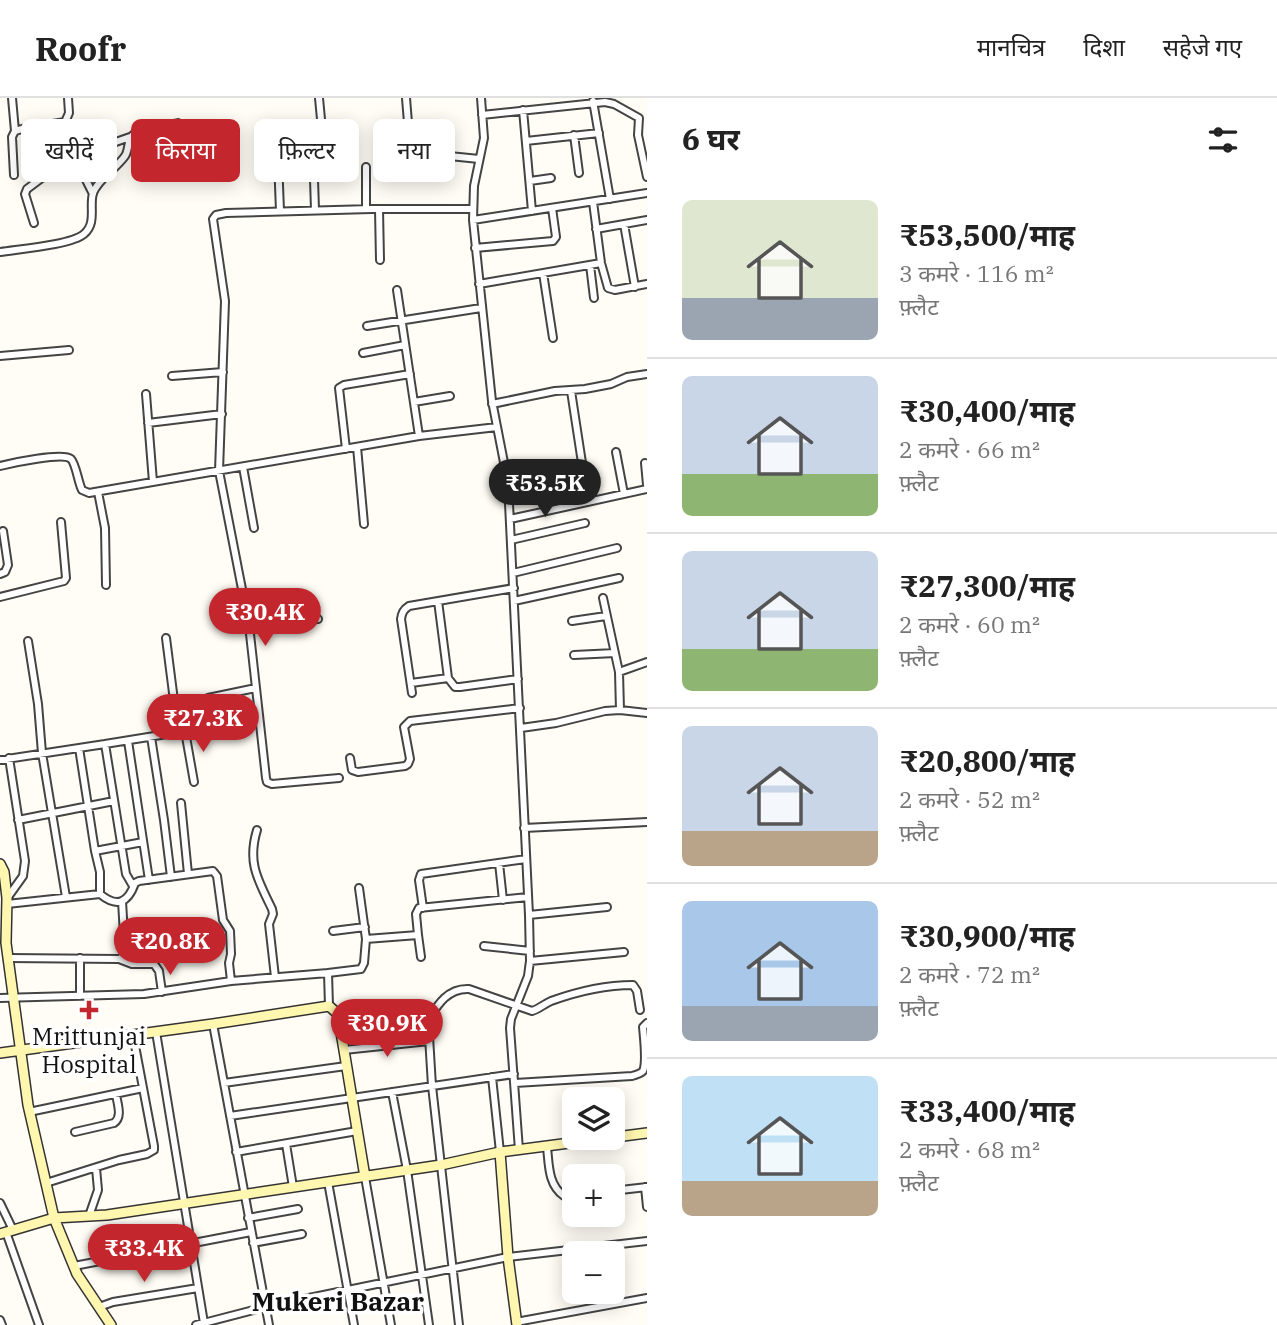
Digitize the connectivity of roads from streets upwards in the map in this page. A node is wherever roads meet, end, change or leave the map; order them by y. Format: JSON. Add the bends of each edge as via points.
{"nodes":[{"id":1,"x":12,"y":98,"type":"edge"},
{"id":2,"x":68,"y":98,"type":"edge"},
{"id":3,"x":319,"y":98,"type":"edge"},
{"id":4,"x":406,"y":98,"type":"edge"},
{"id":5,"x":481,"y":98,"type":"edge"},
{"id":6,"x":548,"y":98,"type":"edge"},
{"id":7,"x":593,"y":100,"type":"edge"},
{"id":8,"x":549,"y":107,"type":"junction"},
{"id":9,"x":523,"y":110,"type":"junction"},
{"id":10,"x":482,"y":115,"type":"junction"},
{"id":11,"x":639,"y":118,"type":"junction"},
{"id":12,"x":67,"y":119,"type":"edge"},
{"id":13,"x":407,"y":119,"type":"edge"},
{"id":14,"x":647,"y":123,"type":"edge"},
{"id":15,"x":21,"y":129,"type":"edge"},
{"id":16,"x":15,"y":131,"type":"junction"},
{"id":17,"x":598,"y":132,"type":"junction"},
{"id":18,"x":574,"y":135,"type":"junction"},
{"id":19,"x":131,"y":136,"type":"joint"},
{"id":20,"x":526,"y":141,"type":"junction"},
{"id":21,"x":117,"y":142,"type":"edge"},
{"id":22,"x":455,"y":157,"type":"edge"},
{"id":23,"x":480,"y":159,"type":"junction"},
{"id":24,"x":366,"y":167,"type":"dead end"},
{"id":25,"x":579,"y":173,"type":"dead end"},
{"id":26,"x":14,"y":174,"type":"dead end"},
{"id":27,"x":647,"y":177,"type":"edge"},
{"id":28,"x":551,"y":178,"type":"dead end"},
{"id":29,"x":530,"y":180,"type":"junction"},
{"id":30,"x":36,"y":182,"type":"edge"},
{"id":31,"x":87,"y":182,"type":"edge"},
{"id":32,"x":279,"y":182,"type":"edge"},
{"id":33,"x":647,"y":193,"type":"edge"},
{"id":34,"x":93,"y":194,"type":"junction"},
{"id":35,"x":610,"y":199,"type":"junction"},
{"id":36,"x":593,"y":202,"type":"junction"},
{"id":37,"x":552,"y":208,"type":"junction"},
{"id":38,"x":366,"y":209,"type":"junction"},
{"id":39,"x":379,"y":209,"type":"junction"},
{"id":40,"x":473,"y":209,"type":"junction"},
{"id":41,"x":315,"y":210,"type":"junction"},
{"id":42,"x":280,"y":211,"type":"junction"},
{"id":43,"x":532,"y":211,"type":"junction"},
{"id":44,"x":473,"y":220,"type":"junction"},
{"id":45,"x":647,"y":220,"type":"edge"},
{"id":46,"x":34,"y":223,"type":"dead end"},
{"id":47,"x":624,"y":224,"type":"junction"},
{"id":48,"x":596,"y":229,"type":"junction"},
{"id":49,"x":475,"y":248,"type":"junction"},
{"id":50,"x":0,"y":252,"type":"edge"},
{"id":51,"x":380,"y":260,"type":"dead end"},
{"id":52,"x":601,"y":263,"type":"junction"},
{"id":53,"x":590,"y":265,"type":"junction"},
{"id":54,"x":543,"y":273,"type":"junction"},
{"id":55,"x":479,"y":284,"type":"junction"},
{"id":56,"x":647,"y":284,"type":"edge"},
{"id":57,"x":635,"y":286,"type":"junction"},
{"id":58,"x":397,"y":290,"type":"dead end"},
{"id":59,"x":594,"y":298,"type":"dead end"},
{"id":60,"x":481,"y":308,"type":"junction"},
{"id":61,"x":402,"y":321,"type":"junction"},
{"id":62,"x":367,"y":326,"type":"dead end"},
{"id":63,"x":553,"y":338,"type":"dead end"},
{"id":64,"x":405,"y":345,"type":"junction"},
{"id":65,"x":69,"y":350,"type":"dead end"},
{"id":66,"x":363,"y":353,"type":"dead end"},
{"id":67,"x":0,"y":356,"type":"edge"},
{"id":68,"x":223,"y":372,"type":"junction"},
{"id":69,"x":410,"y":374,"type":"junction"},
{"id":70,"x":647,"y":374,"type":"edge"},
{"id":71,"x":172,"y":376,"type":"dead end"},
{"id":72,"x":571,"y":391,"type":"junction"},
{"id":73,"x":146,"y":394,"type":"dead end"},
{"id":74,"x":450,"y":396,"type":"dead end"},
{"id":75,"x":414,"y":402,"type":"junction"},
{"id":76,"x":492,"y":404,"type":"junction"},
{"id":77,"x":222,"y":414,"type":"junction"},
{"id":78,"x":148,"y":423,"type":"junction"},
{"id":79,"x":497,"y":427,"type":"junction"},
{"id":80,"x":419,"y":436,"type":"junction"},
{"id":81,"x":357,"y":447,"type":"junction"},
{"id":82,"x":346,"y":449,"type":"junction"},
{"id":83,"x":616,"y":452,"type":"dead end"},
{"id":84,"x":645,"y":463,"type":"dead end"},
{"id":85,"x":0,"y":466,"type":"edge"},
{"id":86,"x":243,"y":467,"type":"junction"},
{"id":87,"x":219,"y":471,"type":"junction"},
{"id":88,"x":153,"y":482,"type":"junction"},
{"id":89,"x":647,"y":487,"type":"edge"},
{"id":90,"x":98,"y":492,"type":"junction"},
{"id":91,"x":624,"y":494,"type":"junction"},
{"id":92,"x":588,"y":502,"type":"junction"},
{"id":93,"x":510,"y":519,"type":"junction"},
{"id":94,"x":61,"y":522,"type":"dead end"},
{"id":95,"x":585,"y":523,"type":"dead end"},
{"id":96,"x":364,"y":524,"type":"dead end"},
{"id":97,"x":254,"y":528,"type":"dead end"},
{"id":98,"x":3,"y":531,"type":"dead end"},
{"id":99,"x":511,"y":540,"type":"junction"},
{"id":100,"x":617,"y":548,"type":"dead end"},
{"id":101,"x":513,"y":573,"type":"junction"},
{"id":102,"x":0,"y":574,"type":"edge"},
{"id":103,"x":619,"y":578,"type":"dead end"},
{"id":104,"x":106,"y":585,"type":"dead end"},
{"id":105,"x":514,"y":588,"type":"junction"},
{"id":106,"x":0,"y":597,"type":"edge"},
{"id":107,"x":603,"y":598,"type":"dead end"},
{"id":108,"x":438,"y":601,"type":"junction"},
{"id":109,"x":514,"y":601,"type":"junction"},
{"id":110,"x":607,"y":616,"type":"junction"},
{"id":111,"x":318,"y":619,"type":"dead end"},
{"id":112,"x":572,"y":621,"type":"dead end"},
{"id":113,"x":249,"y":625,"type":"junction"},
{"id":114,"x":166,"y":638,"type":"dead end"},
{"id":115,"x":28,"y":641,"type":"dead end"},
{"id":116,"x":615,"y":653,"type":"junction"},
{"id":117,"x":574,"y":655,"type":"dead end"},
{"id":118,"x":647,"y":662,"type":"edge"},
{"id":119,"x":619,"y":672,"type":"junction"},
{"id":120,"x":448,"y":678,"type":"junction"},
{"id":121,"x":518,"y":679,"type":"junction"},
{"id":122,"x":411,"y":683,"type":"junction"},
{"id":123,"x":256,"y":688,"type":"junction"},
{"id":124,"x":412,"y":693,"type":"dead end"},
{"id":125,"x":520,"y":708,"type":"junction"},
{"id":126,"x":620,"y":710,"type":"junction"},
{"id":127,"x":647,"y":713,"type":"edge"},
{"id":128,"x":521,"y":728,"type":"junction"},
{"id":129,"x":182,"y":731,"type":"junction"},
{"id":130,"x":151,"y":737,"type":"junction"},
{"id":131,"x":128,"y":740,"type":"junction"},
{"id":132,"x":105,"y":744,"type":"junction"},
{"id":133,"x":79,"y":748,"type":"junction"},
{"id":134,"x":42,"y":753,"type":"junction"},
{"id":135,"x":9,"y":758,"type":"junction"},
{"id":136,"x":350,"y":758,"type":"dead end"},
{"id":137,"x":0,"y":760,"type":"edge"},
{"id":138,"x":339,"y":778,"type":"dead end"},
{"id":139,"x":194,"y":782,"type":"dead end"},
{"id":140,"x":114,"y":801,"type":"junction"},
{"id":141,"x":181,"y":803,"type":"dead end"},
{"id":142,"x":88,"y":806,"type":"junction"},
{"id":143,"x":52,"y":813,"type":"junction"},
{"id":144,"x":18,"y":820,"type":"junction"},
{"id":145,"x":647,"y":822,"type":"edge"},
{"id":146,"x":524,"y":828,"type":"junction"},
{"id":147,"x":257,"y":830,"type":"dead end"},
{"id":148,"x":143,"y":842,"type":"junction"},
{"id":149,"x":122,"y":846,"type":"junction"},
{"id":150,"x":94,"y":851,"type":"junction"},
{"id":151,"x":526,"y":859,"type":"junction"},
{"id":152,"x":499,"y":863,"type":"junction"},
{"id":153,"x":1,"y":870,"type":"edge"},
{"id":154,"x":187,"y":874,"type":"junction"},
{"id":155,"x":171,"y":877,"type":"junction"},
{"id":156,"x":149,"y":880,"type":"junction"},
{"id":157,"x":133,"y":886,"type":"junction"},
{"id":158,"x":359,"y":888,"type":"dead end"},
{"id":159,"x":100,"y":894,"type":"junction"},
{"id":160,"x":66,"y":897,"type":"junction"},
{"id":161,"x":528,"y":897,"type":"junction"},
{"id":162,"x":503,"y":900,"type":"junction"},
{"id":163,"x":7,"y":901,"type":"junction"},
{"id":164,"x":122,"y":901,"type":"junction"},
{"id":165,"x":607,"y":907,"type":"dead end"},
{"id":166,"x":423,"y":908,"type":"junction"},
{"id":167,"x":529,"y":915,"type":"junction"},
{"id":168,"x":365,"y":927,"type":"junction"},
{"id":169,"x":333,"y":931,"type":"dead end"},
{"id":170,"x":418,"y":935,"type":"junction"},
{"id":171,"x":366,"y":939,"type":"junction"},
{"id":172,"x":484,"y":946,"type":"dead end"},
{"id":173,"x":530,"y":951,"type":"junction"},
{"id":174,"x":624,"y":952,"type":"dead end"},
{"id":175,"x":421,"y":957,"type":"dead end"},
{"id":176,"x":8,"y":958,"type":"junction"},
{"id":177,"x":80,"y":958,"type":"junction"},
{"id":178,"x":120,"y":959,"type":"junction"},
{"id":179,"x":530,"y":961,"type":"junction"},
{"id":180,"x":328,"y":973,"type":"junction"},
{"id":181,"x":275,"y":977,"type":"junction"},
{"id":182,"x":231,"y":981,"type":"junction"},
{"id":183,"x":162,"y":992,"type":"junction"},
{"id":184,"x":80,"y":996,"type":"junction"},
{"id":185,"x":0,"y":998,"type":"edge"},
{"id":186,"x":14,"y":998,"type":"junction"},
{"id":187,"x":517,"y":1005,"type":"junction"},
{"id":188,"x":330,"y":1006,"type":"junction"},
{"id":189,"x":640,"y":1010,"type":"dead end"},
{"id":190,"x":647,"y":1023,"type":"edge"},
{"id":191,"x":213,"y":1024,"type":"junction"},
{"id":192,"x":156,"y":1032,"type":"junction"},
{"id":193,"x":133,"y":1035,"type":"junction"},
{"id":194,"x":429,"y":1041,"type":"junction"},
{"id":195,"x":20,"y":1049,"type":"junction"},
{"id":196,"x":344,"y":1050,"type":"junction"},
{"id":197,"x":0,"y":1053,"type":"edge"},
{"id":198,"x":346,"y":1066,"type":"junction"},
{"id":199,"x":646,"y":1071,"type":"edge"},
{"id":200,"x":514,"y":1073,"type":"junction"},
{"id":201,"x":492,"y":1077,"type":"junction"},
{"id":202,"x":224,"y":1083,"type":"junction"},
{"id":203,"x":515,"y":1083,"type":"junction"},
{"id":204,"x":432,"y":1086,"type":"junction"},
{"id":205,"x":143,"y":1088,"type":"junction"},
{"id":206,"x":392,"y":1092,"type":"junction"},
{"id":207,"x":116,"y":1094,"type":"junction"},
{"id":208,"x":352,"y":1098,"type":"junction"},
{"id":209,"x":29,"y":1112,"type":"junction"},
{"id":210,"x":230,"y":1116,"type":"junction"},
{"id":211,"x":357,"y":1131,"type":"junction"},
{"id":212,"x":75,"y":1132,"type":"dead end"},
{"id":213,"x":647,"y":1133,"type":"edge"},
{"id":214,"x":286,"y":1144,"type":"junction"},
{"id":215,"x":547,"y":1147,"type":"junction"},
{"id":216,"x":519,"y":1150,"type":"junction"},
{"id":217,"x":236,"y":1152,"type":"junction"},
{"id":218,"x":500,"y":1152,"type":"junction"},
{"id":219,"x":441,"y":1165,"type":"junction"},
{"id":220,"x":96,"y":1168,"type":"junction"},
{"id":221,"x":407,"y":1170,"type":"junction"},
{"id":222,"x":365,"y":1177,"type":"junction"},
{"id":223,"x":328,"y":1182,"type":"junction"},
{"id":224,"x":46,"y":1183,"type":"junction"},
{"id":225,"x":293,"y":1187,"type":"junction"},
{"id":226,"x":646,"y":1187,"type":"edge"},
{"id":227,"x":625,"y":1189,"type":"edge"},
{"id":228,"x":244,"y":1194,"type":"junction"},
{"id":229,"x":562,"y":1194,"type":"edge"},
{"id":230,"x":0,"y":1203,"type":"edge"},
{"id":231,"x":184,"y":1203,"type":"junction"},
{"id":232,"x":647,"y":1207,"type":"edge"},
{"id":233,"x":298,"y":1209,"type":"dead end"},
{"id":234,"x":89,"y":1216,"type":"junction"},
{"id":235,"x":54,"y":1218,"type":"junction"},
{"id":236,"x":248,"y":1218,"type":"junction"},
{"id":237,"x":6,"y":1232,"type":"edge"},
{"id":238,"x":251,"y":1232,"type":"junction"},
{"id":239,"x":302,"y":1234,"type":"dead end"},
{"id":240,"x":647,"y":1241,"type":"edge"},
{"id":241,"x":253,"y":1243,"type":"junction"},
{"id":242,"x":191,"y":1244,"type":"junction"},
{"id":243,"x":508,"y":1256,"type":"junction"},
{"id":244,"x":74,"y":1266,"type":"junction"},
{"id":245,"x":452,"y":1267,"type":"junction"},
{"id":246,"x":421,"y":1274,"type":"junction"},
{"id":247,"x":384,"y":1282,"type":"junction"},
{"id":248,"x":198,"y":1289,"type":"junction"},
{"id":249,"x":348,"y":1290,"type":"junction"},
{"id":250,"x":647,"y":1298,"type":"edge"},
{"id":251,"x":99,"y":1307,"type":"junction"},
{"id":252,"x":265,"y":1307,"type":"junction"},
{"id":253,"x":0,"y":1320,"type":"edge"},
{"id":254,"x":225,"y":1321,"type":"edge"},
{"id":255,"x":200,"y":1324,"type":"edge"},
{"id":256,"x":516,"y":1324,"type":"edge"},
{"id":257,"x":2,"y":1325,"type":"edge"},
{"id":258,"x":39,"y":1325,"type":"edge"},
{"id":259,"x":111,"y":1325,"type":"edge"},
{"id":260,"x":268,"y":1325,"type":"edge"},
{"id":261,"x":354,"y":1325,"type":"edge"},
{"id":262,"x":391,"y":1325,"type":"edge"},
{"id":263,"x":429,"y":1325,"type":"edge"},
{"id":264,"x":459,"y":1325,"type":"edge"}],
"edges":[{"from":1,"to":16,"type":"street"},
{"from":2,"to":12,"type":"street"},
{"from":3,"to":41,"type":"street","via":[[325,162],[314,179]]},
{"from":4,"to":13,"type":"street"},
{"from":5,"to":10,"type":"street"},
{"from":6,"to":8,"type":"street"},
{"from":7,"to":8,"type":"street"},
{"from":7,"to":11,"type":"street","via":[[610,102]]},
{"from":7,"to":17,"type":"street"},
{"from":8,"to":9,"type":"street"},
{"from":9,"to":10,"type":"street"},
{"from":9,"to":20,"type":"street"},
{"from":10,"to":23,"type":"street"},
{"from":11,"to":14,"type":"street"},
{"from":11,"to":27,"type":"street","via":[[637,130]]},
{"from":15,"to":16,"type":"street"},
{"from":16,"to":26,"type":"street"},
{"from":17,"to":18,"type":"street"},
{"from":17,"to":35,"type":"street"},
{"from":18,"to":20,"type":"street"},
{"from":18,"to":25,"type":"street"},
{"from":19,"to":21,"type":"street"},
{"from":19,"to":34,"type":"street","via":[[126,154]]},
{"from":20,"to":29,"type":"street"},
{"from":22,"to":23,"type":"street"},
{"from":23,"to":40,"type":"street"},
{"from":24,"to":38,"type":"street"},
{"from":28,"to":29,"type":"street"},
{"from":29,"to":43,"type":"street"},
{"from":30,"to":46,"type":"street","via":[[25,194]]},
{"from":31,"to":34,"type":"street"},
{"from":32,"to":42,"type":"street"},
{"from":33,"to":35,"type":"street"},
{"from":34,"to":50,"type":"street","via":[[91,224],[83,235]]},
{"from":35,"to":36,"type":"street"},
{"from":36,"to":37,"type":"street"},
{"from":36,"to":48,"type":"street"},
{"from":37,"to":43,"type":"street"},
{"from":37,"to":49,"type":"street","via":[[553,242]]},
{"from":38,"to":39,"type":"street"},
{"from":38,"to":41,"type":"street"},
{"from":39,"to":40,"type":"street"},
{"from":39,"to":51,"type":"street"},
{"from":40,"to":44,"type":"street"},
{"from":41,"to":42,"type":"street"},
{"from":42,"to":68,"type":"street","via":[[220,214],[212,219],[224,293]]},
{"from":43,"to":44,"type":"street"},
{"from":44,"to":49,"type":"street"},
{"from":45,"to":47,"type":"street"},
{"from":47,"to":48,"type":"street"},
{"from":47,"to":57,"type":"street"},
{"from":48,"to":52,"type":"street"},
{"from":49,"to":55,"type":"street"},
{"from":52,"to":53,"type":"street"},
{"from":52,"to":57,"type":"street","via":[[608,288]]},
{"from":53,"to":54,"type":"street"},
{"from":53,"to":59,"type":"street"},
{"from":54,"to":55,"type":"street"},
{"from":54,"to":63,"type":"street"},
{"from":55,"to":60,"type":"street"},
{"from":56,"to":57,"type":"street"},
{"from":58,"to":61,"type":"street"},
{"from":60,"to":61,"type":"street"},
{"from":60,"to":76,"type":"street"},
{"from":61,"to":62,"type":"street"},
{"from":61,"to":64,"type":"street"},
{"from":64,"to":66,"type":"street"},
{"from":64,"to":69,"type":"street"},
{"from":65,"to":67,"type":"street"},
{"from":68,"to":71,"type":"street"},
{"from":68,"to":77,"type":"street"},
{"from":69,"to":75,"type":"street"},
{"from":69,"to":82,"type":"street","via":[[339,388]]},
{"from":70,"to":72,"type":"street"},
{"from":72,"to":76,"type":"street"},
{"from":72,"to":92,"type":"street"},
{"from":73,"to":78,"type":"street"},
{"from":74,"to":75,"type":"street"},
{"from":75,"to":80,"type":"street"},
{"from":76,"to":79,"type":"street"},
{"from":77,"to":78,"type":"street"},
{"from":77,"to":87,"type":"street"},
{"from":78,"to":88,"type":"street"},
{"from":79,"to":80,"type":"street"},
{"from":79,"to":93,"type":"street"},
{"from":80,"to":81,"type":"street"},
{"from":81,"to":82,"type":"street"},
{"from":81,"to":96,"type":"street"},
{"from":82,"to":86,"type":"street"},
{"from":83,"to":91,"type":"street"},
{"from":84,"to":89,"type":"street"},
{"from":85,"to":90,"type":"street","via":[[65,456],[72,461],[82,490]]},
{"from":86,"to":87,"type":"street"},
{"from":86,"to":97,"type":"street"},
{"from":87,"to":88,"type":"street"},
{"from":87,"to":113,"type":"street"},
{"from":88,"to":90,"type":"street"},
{"from":89,"to":91,"type":"street"},
{"from":90,"to":104,"type":"street"},
{"from":91,"to":92,"type":"street"},
{"from":92,"to":93,"type":"street"},
{"from":93,"to":99,"type":"street"},
{"from":94,"to":106,"type":"street","via":[[64,581]]},
{"from":95,"to":99,"type":"street"},
{"from":98,"to":102,"type":"street","via":[[8,565]]},
{"from":99,"to":101,"type":"street"},
{"from":100,"to":101,"type":"street"},
{"from":101,"to":105,"type":"street"},
{"from":103,"to":109,"type":"street"},
{"from":105,"to":108,"type":"street"},
{"from":105,"to":109,"type":"street"},
{"from":107,"to":110,"type":"street"},
{"from":108,"to":120,"type":"street"},
{"from":108,"to":122,"type":"street","via":[[409,606],[401,613]]},
{"from":109,"to":121,"type":"street"},
{"from":110,"to":112,"type":"street"},
{"from":110,"to":116,"type":"street"},
{"from":111,"to":113,"type":"street"},
{"from":113,"to":123,"type":"street"},
{"from":114,"to":129,"type":"street"},
{"from":115,"to":134,"type":"street"},
{"from":116,"to":117,"type":"street"},
{"from":116,"to":119,"type":"street"},
{"from":118,"to":119,"type":"street"},
{"from":119,"to":126,"type":"street"},
{"from":120,"to":121,"type":"street","via":[[455,687]]},
{"from":120,"to":122,"type":"street"},
{"from":121,"to":125,"type":"street"},
{"from":122,"to":124,"type":"street"},
{"from":123,"to":129,"type":"street","via":[[208,698],[207,726]]},
{"from":123,"to":138,"type":"street","via":[[267,782]]},
{"from":125,"to":128,"type":"street"},
{"from":125,"to":136,"type":"street","via":[[410,722],[404,727],[410,759],[405,766],[358,772],[352,770]]},
{"from":126,"to":127,"type":"street"},
{"from":126,"to":128,"type":"street"},
{"from":128,"to":146,"type":"street"},
{"from":129,"to":130,"type":"street"},
{"from":129,"to":139,"type":"street"},
{"from":130,"to":131,"type":"street"},
{"from":130,"to":155,"type":"street"},
{"from":131,"to":132,"type":"street"},
{"from":131,"to":148,"type":"street"},
{"from":132,"to":133,"type":"street"},
{"from":132,"to":140,"type":"street"},
{"from":133,"to":134,"type":"street"},
{"from":133,"to":142,"type":"street"},
{"from":134,"to":135,"type":"street"},
{"from":134,"to":143,"type":"street"},
{"from":135,"to":137,"type":"street"},
{"from":135,"to":144,"type":"street"},
{"from":140,"to":142,"type":"street"},
{"from":140,"to":149,"type":"street"},
{"from":141,"to":154,"type":"street"},
{"from":142,"to":143,"type":"street"},
{"from":142,"to":150,"type":"street"},
{"from":143,"to":144,"type":"street"},
{"from":143,"to":160,"type":"street"},
{"from":144,"to":163,"type":"street","via":[[25,869]]},
{"from":145,"to":146,"type":"street"},
{"from":146,"to":151,"type":"street"},
{"from":147,"to":181,"type":"street","via":[[253,864],[273,914],[268,924]]},
{"from":148,"to":149,"type":"street"},
{"from":148,"to":156,"type":"street"},
{"from":149,"to":150,"type":"street"},
{"from":149,"to":157,"type":"street","via":[[126,874]]},
{"from":150,"to":159,"type":"street"},
{"from":151,"to":152,"type":"street"},
{"from":151,"to":161,"type":"street"},
{"from":152,"to":162,"type":"street"},
{"from":152,"to":166,"type":"street","via":[[421,874]]},
{"from":153,"to":163,"type":"street"},
{"from":154,"to":155,"type":"street"},
{"from":154,"to":182,"type":"street","via":[[213,871],[217,876],[223,920],[230,931]]},
{"from":155,"to":156,"type":"street"},
{"from":156,"to":157,"type":"street"},
{"from":157,"to":164,"type":"street"},
{"from":158,"to":168,"type":"street"},
{"from":159,"to":160,"type":"street"},
{"from":159,"to":164,"type":"street","via":[[112,902]]},
{"from":160,"to":163,"type":"street"},
{"from":161,"to":162,"type":"street"},
{"from":161,"to":167,"type":"street"},
{"from":162,"to":166,"type":"street"},
{"from":163,"to":176,"type":"street"},
{"from":164,"to":178,"type":"street","via":[[125,952]]},
{"from":165,"to":167,"type":"street"},
{"from":166,"to":170,"type":"street","via":[[416,914]]},
{"from":167,"to":173,"type":"street"},
{"from":168,"to":169,"type":"street"},
{"from":168,"to":171,"type":"street"},
{"from":170,"to":171,"type":"street"},
{"from":170,"to":175,"type":"street"},
{"from":171,"to":180,"type":"street","via":[[361,969]]},
{"from":172,"to":173,"type":"street"},
{"from":173,"to":179,"type":"street"},
{"from":174,"to":179,"type":"street"},
{"from":176,"to":177,"type":"street"},
{"from":176,"to":186,"type":"street"},
{"from":177,"to":178,"type":"street"},
{"from":177,"to":184,"type":"street"},
{"from":178,"to":183,"type":"street","via":[[155,964]]},
{"from":179,"to":187,"type":"street"},
{"from":180,"to":181,"type":"street"},
{"from":180,"to":188,"type":"street"},
{"from":181,"to":182,"type":"street"},
{"from":182,"to":183,"type":"street"},
{"from":183,"to":184,"type":"street"},
{"from":184,"to":186,"type":"street"},
{"from":185,"to":186,"type":"street"},
{"from":186,"to":195,"type":"street"},
{"from":187,"to":189,"type":"street","via":[[535,1011],[549,1002],[592,990],[633,985]]},
{"from":187,"to":194,"type":"street","via":[[469,989],[455,990],[428,1020]]},
{"from":187,"to":200,"type":"street","via":[[510,1028]]},
{"from":188,"to":191,"type":"street"},
{"from":188,"to":196,"type":"street","via":[[338,1014]]},
{"from":190,"to":199,"type":"street","via":[[643,1027]]},
{"from":191,"to":192,"type":"street"},
{"from":191,"to":202,"type":"street"},
{"from":192,"to":193,"type":"street"},
{"from":192,"to":231,"type":"street"},
{"from":193,"to":195,"type":"street"},
{"from":193,"to":205,"type":"street"},
{"from":194,"to":196,"type":"street"},
{"from":194,"to":204,"type":"street"},
{"from":195,"to":197,"type":"street"},
{"from":195,"to":209,"type":"street"},
{"from":196,"to":198,"type":"street"},
{"from":198,"to":202,"type":"street"},
{"from":198,"to":208,"type":"street"},
{"from":199,"to":203,"type":"street","via":[[632,1076]]},
{"from":200,"to":201,"type":"street"},
{"from":200,"to":203,"type":"street"},
{"from":201,"to":204,"type":"street"},
{"from":201,"to":218,"type":"street"},
{"from":202,"to":210,"type":"street"},
{"from":203,"to":216,"type":"street"},
{"from":204,"to":206,"type":"street"},
{"from":204,"to":219,"type":"street"},
{"from":205,"to":207,"type":"street"},
{"from":205,"to":220,"type":"street","via":[[154,1150]]},
{"from":206,"to":208,"type":"street"},
{"from":206,"to":221,"type":"street"},
{"from":207,"to":209,"type":"street"},
{"from":207,"to":212,"type":"street","via":[[118,1121]]},
{"from":208,"to":210,"type":"street"},
{"from":208,"to":211,"type":"street"},
{"from":209,"to":224,"type":"street"},
{"from":210,"to":217,"type":"street"},
{"from":211,"to":214,"type":"street"},
{"from":211,"to":222,"type":"street"},
{"from":213,"to":215,"type":"street"},
{"from":214,"to":217,"type":"street"},
{"from":214,"to":225,"type":"street"},
{"from":215,"to":216,"type":"street"},
{"from":215,"to":229,"type":"street","via":[[551,1179]]},
{"from":216,"to":218,"type":"street"},
{"from":217,"to":228,"type":"street"},
{"from":218,"to":219,"type":"street"},
{"from":218,"to":243,"type":"street"},
{"from":219,"to":221,"type":"street"},
{"from":219,"to":245,"type":"street"},
{"from":220,"to":224,"type":"street"},
{"from":220,"to":234,"type":"street","via":[[98,1191]]},
{"from":221,"to":222,"type":"street"},
{"from":221,"to":246,"type":"street"},
{"from":222,"to":223,"type":"street"},
{"from":222,"to":247,"type":"street"},
{"from":223,"to":225,"type":"street"},
{"from":223,"to":249,"type":"street"},
{"from":224,"to":235,"type":"street"},
{"from":225,"to":228,"type":"street"},
{"from":226,"to":227,"type":"street"},
{"from":226,"to":232,"type":"street"},
{"from":228,"to":231,"type":"street"},
{"from":228,"to":236,"type":"street"},
{"from":230,"to":237,"type":"street"},
{"from":231,"to":234,"type":"street"},
{"from":231,"to":242,"type":"street"},
{"from":233,"to":236,"type":"street"},
{"from":234,"to":235,"type":"street"},
{"from":235,"to":237,"type":"street"},
{"from":235,"to":244,"type":"street"},
{"from":236,"to":238,"type":"street"},
{"from":237,"to":258,"type":"street"},
{"from":238,"to":241,"type":"street"},
{"from":238,"to":242,"type":"street"},
{"from":239,"to":241,"type":"street"},
{"from":240,"to":243,"type":"street"},
{"from":241,"to":252,"type":"street"},
{"from":242,"to":244,"type":"street"},
{"from":242,"to":248,"type":"street"},
{"from":243,"to":245,"type":"street"},
{"from":243,"to":256,"type":"street"},
{"from":244,"to":251,"type":"street"},
{"from":245,"to":246,"type":"street"},
{"from":245,"to":264,"type":"street"},
{"from":246,"to":247,"type":"street"},
{"from":246,"to":263,"type":"street"},
{"from":247,"to":249,"type":"street"},
{"from":247,"to":262,"type":"street"},
{"from":248,"to":251,"type":"street"},
{"from":248,"to":255,"type":"street"},
{"from":249,"to":252,"type":"street"},
{"from":249,"to":261,"type":"street"},
{"from":250,"to":256,"type":"street"},
{"from":251,"to":259,"type":"street"},
{"from":252,"to":254,"type":"street"},
{"from":252,"to":260,"type":"street"},
{"from":253,"to":257,"type":"street"},
{"from":254,"to":255,"type":"street"}]}
